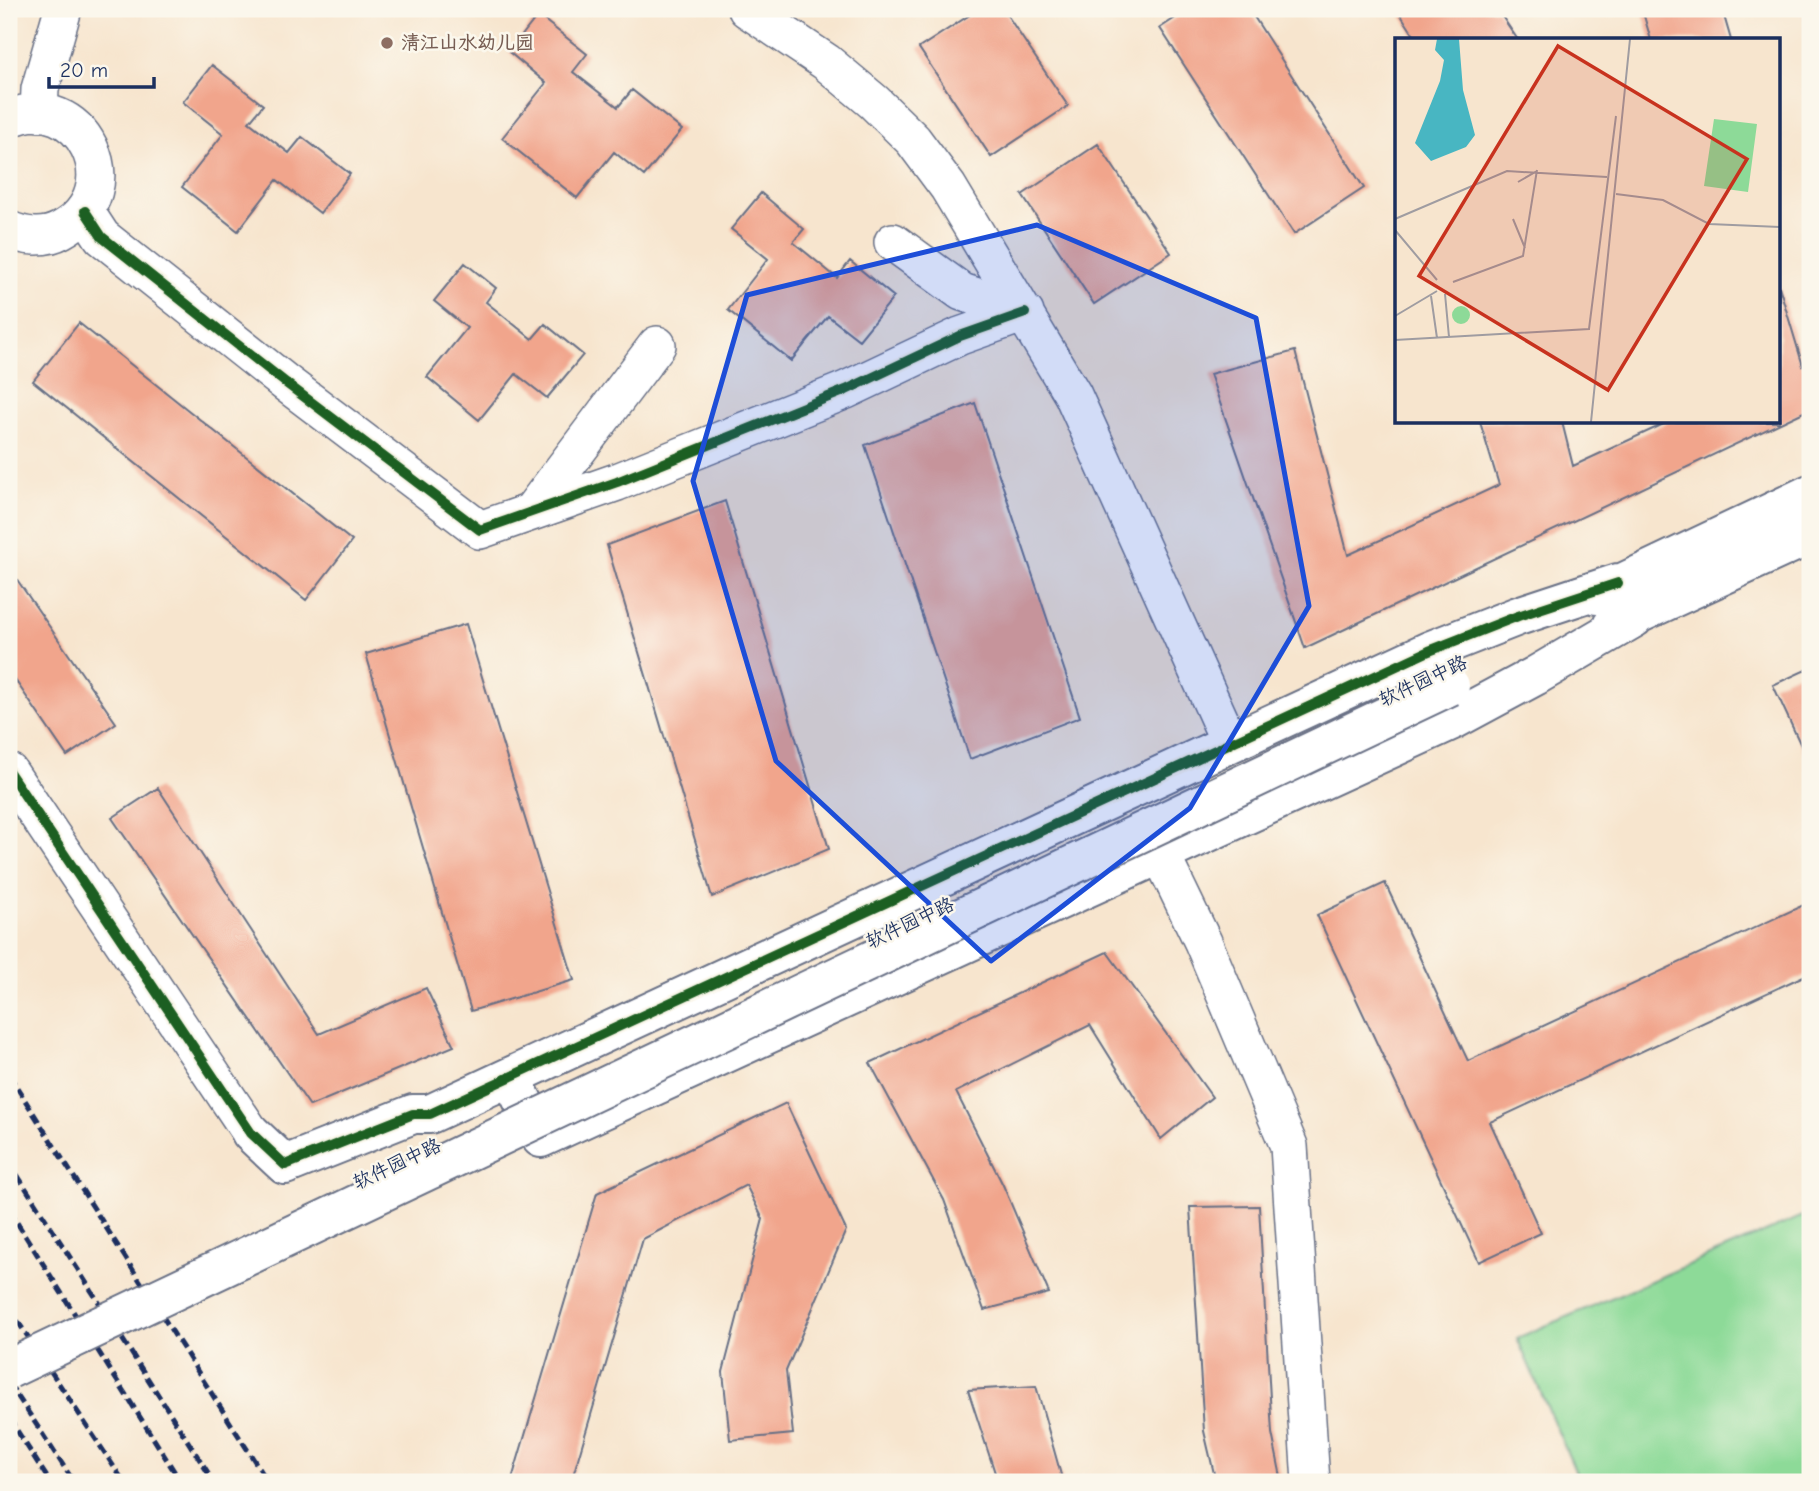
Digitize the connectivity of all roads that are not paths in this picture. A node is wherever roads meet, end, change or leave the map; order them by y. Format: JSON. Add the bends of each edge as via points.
{"nodes":[{"id":1,"x":62,"y":9,"type":"edge"},
{"id":2,"x":747,"y":9,"type":"edge"},
{"id":3,"x":24,"y":116,"type":"edge"},
{"id":4,"x":85,"y":211,"type":"junction"},
{"id":5,"x":9,"y":230,"type":"edge"},
{"id":6,"x":892,"y":242,"type":"dead end"},
{"id":7,"x":1025,"y":313,"type":"junction"},
{"id":8,"x":657,"y":345,"type":"dead end"},
{"id":9,"x":1810,"y":494,"type":"edge"},
{"id":10,"x":531,"y":512,"type":"junction"},
{"id":11,"x":1810,"y":535,"type":"edge"},
{"id":12,"x":1618,"y":583,"type":"junction"},
{"id":13,"x":1634,"y":618,"type":"junction"},
{"id":14,"x":1448,"y":678,"type":"junction"},
{"id":15,"x":1230,"y":743,"type":"junction"},
{"id":16,"x":9,"y":772,"type":"edge"},
{"id":17,"x":997,"y":851,"type":"junction"},
{"id":18,"x":1161,"y":856,"type":"junction"},
{"id":19,"x":1027,"y":917,"type":"junction"},
{"id":20,"x":511,"y":1077,"type":"junction"},
{"id":21,"x":251,"y":1133,"type":"joint"},
{"id":22,"x":9,"y":1350,"type":"edge"},
{"id":23,"x":9,"y":1368,"type":"edge"},
{"id":24,"x":1311,"y":1482,"type":"edge"}],
"edges":[{"from":1,"to":3,"type":"street","via":[[40,89]]},
{"from":2,"to":7,"type":"street","via":[[826,62],[913,140],[948,187]]},
{"from":3,"to":4,"type":"street","via":[[57,117],[74,126],[86,140],[97,176]]},
{"from":4,"to":5,"type":"street","via":[[55,233],[36,236]]},
{"from":4,"to":10,"type":"street","via":[[113,246],[480,530]]},
{"from":6,"to":7,"type":"street","via":[[962,292]]},
{"from":7,"to":10,"type":"street","via":[[960,336],[846,390]]},
{"from":7,"to":15,"type":"street","via":[[1073,395]]},
{"from":8,"to":10,"type":"street"},
{"from":9,"to":12,"type":"main road","name":"软件园中路"},
{"from":11,"to":13,"type":"main road","name":"软件园中路"},
{"from":12,"to":14,"type":"main road","name":"软件园中路"},
{"from":12,"to":15,"type":"main road","via":[[1429,651]]},
{"from":13,"to":14,"type":"main road","name":"软件园中路"},
{"from":13,"to":18,"type":"main road","via":[[1453,720]]},
{"from":14,"to":22,"type":"main road","name":"软件园中路"},
{"from":14,"to":23,"type":"main road","name":"软件园中路","bridge":true},
{"from":15,"to":17,"type":"main road"},
{"from":16,"to":21,"type":"street"},
{"from":17,"to":19,"type":"main road","via":[[975,872],[968,887],[970,904],[981,916],[996,920]]},
{"from":17,"to":20,"type":"main road"},
{"from":18,"to":19,"type":"main road"},
{"from":18,"to":24,"type":"street","via":[[1203,942],[1289,1146]]},
{"from":19,"to":20,"type":"main road","via":[[541,1138]]},
{"from":20,"to":21,"type":"main road","via":[[430,1114],[413,1114],[285,1165]]}]}
